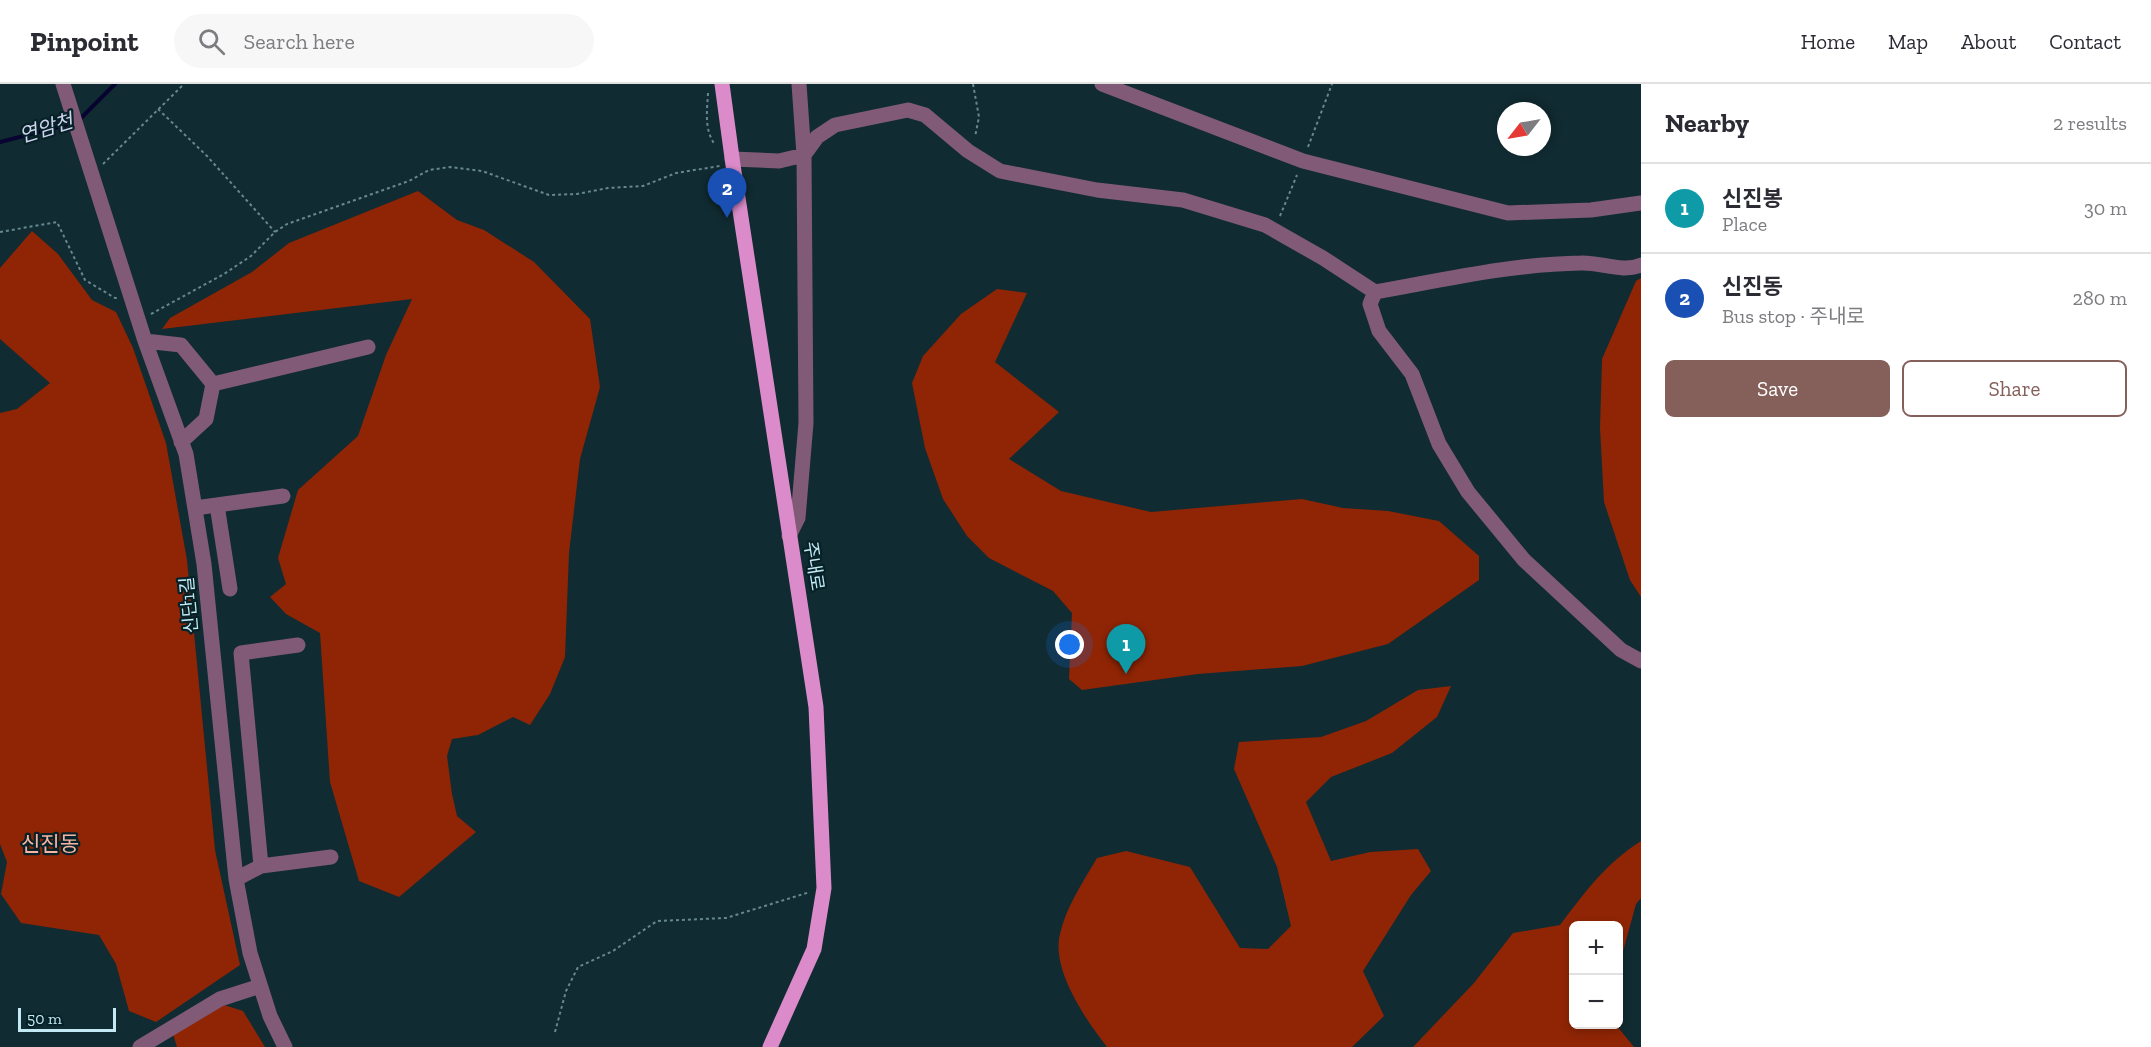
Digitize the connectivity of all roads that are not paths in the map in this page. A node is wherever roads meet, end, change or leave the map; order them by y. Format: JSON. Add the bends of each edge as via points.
{"nodes":[{"id":1,"x":63,"y":84,"type":"edge"},
{"id":2,"x":722,"y":84,"type":"edge"},
{"id":3,"x":799,"y":84,"type":"edge"},
{"id":4,"x":1102,"y":84,"type":"edge"},
{"id":5,"x":804,"y":155,"type":"junction"},
{"id":6,"x":732,"y":162,"type":"junction"},
{"id":7,"x":1641,"y":203,"type":"edge"},
{"id":8,"x":1641,"y":265,"type":"edge"},
{"id":9,"x":1375,"y":292,"type":"junction"},
{"id":10,"x":145,"y":341,"type":"junction"},
{"id":11,"x":368,"y":346,"type":"dead end"},
{"id":12,"x":213,"y":384,"type":"junction"},
{"id":13,"x":181,"y":441,"type":"junction"},
{"id":14,"x":283,"y":496,"type":"dead end"},
{"id":15,"x":217,"y":505,"type":"junction"},
{"id":16,"x":195,"y":508,"type":"junction"},
{"id":17,"x":789,"y":536,"type":"junction"},
{"id":18,"x":230,"y":589,"type":"dead end"},
{"id":19,"x":298,"y":645,"type":"dead end"},
{"id":20,"x":1641,"y":661,"type":"edge"},
{"id":21,"x":246,"y":704,"type":"junction"},
{"id":22,"x":218,"y":706,"type":"junction"},
{"id":23,"x":331,"y":857,"type":"dead end"},
{"id":24,"x":261,"y":866,"type":"junction"},
{"id":25,"x":236,"y":879,"type":"junction"},
{"id":26,"x":260,"y":986,"type":"junction"},
{"id":27,"x":140,"y":1047,"type":"edge"},
{"id":28,"x":285,"y":1047,"type":"edge"},
{"id":29,"x":770,"y":1047,"type":"edge"}],
"edges":[{"from":1,"to":10,"type":"street","name":"신단1길"},
{"from":2,"to":6,"type":"main road","name":"주내로"},
{"from":3,"to":5,"type":"street"},
{"from":4,"to":7,"type":"street","via":[[1303,161],[1508,213],[1591,210]]},
{"from":5,"to":6,"type":"street","via":[[779,161]]},
{"from":5,"to":9,"type":"street","via":[[817,137],[834,124],[908,110],[925,115],[1000,171],[1097,190],[1183,200],[1265,225]]},
{"from":5,"to":17,"type":"street","via":[[806,423],[798,518]]},
{"from":6,"to":17,"type":"main road","name":"주내로"},
{"from":8,"to":9,"type":"street","via":[[1620,267],[1583,262],[1498,270]]},
{"from":9,"to":20,"type":"street","via":[[1370,304],[1379,331],[1412,374],[1439,444],[1468,492],[1524,560],[1621,650]]},
{"from":10,"to":12,"type":"street","via":[[181,345]]},
{"from":10,"to":13,"type":"street","name":"신단1길"},
{"from":11,"to":12,"type":"street"},
{"from":12,"to":13,"type":"street","via":[[206,419]]},
{"from":13,"to":16,"type":"street","name":"신단1길"},
{"from":14,"to":15,"type":"street"},
{"from":15,"to":16,"type":"street"},
{"from":15,"to":18,"type":"street"},
{"from":16,"to":22,"type":"street","name":"신단1길"},
{"from":17,"to":29,"type":"main road","name":"주내로","via":[[816,707],[824,888],[814,949]]},
{"from":19,"to":21,"type":"street","via":[[241,653]]},
{"from":21,"to":22,"type":"street"},
{"from":21,"to":24,"type":"street"},
{"from":22,"to":25,"type":"street","name":"신단1길"},
{"from":23,"to":24,"type":"street"},
{"from":24,"to":25,"type":"street"},
{"from":25,"to":26,"type":"street","name":"신단1길"},
{"from":26,"to":27,"type":"street","via":[[220,999]]},
{"from":26,"to":28,"type":"street","name":"신단1길"}]}
